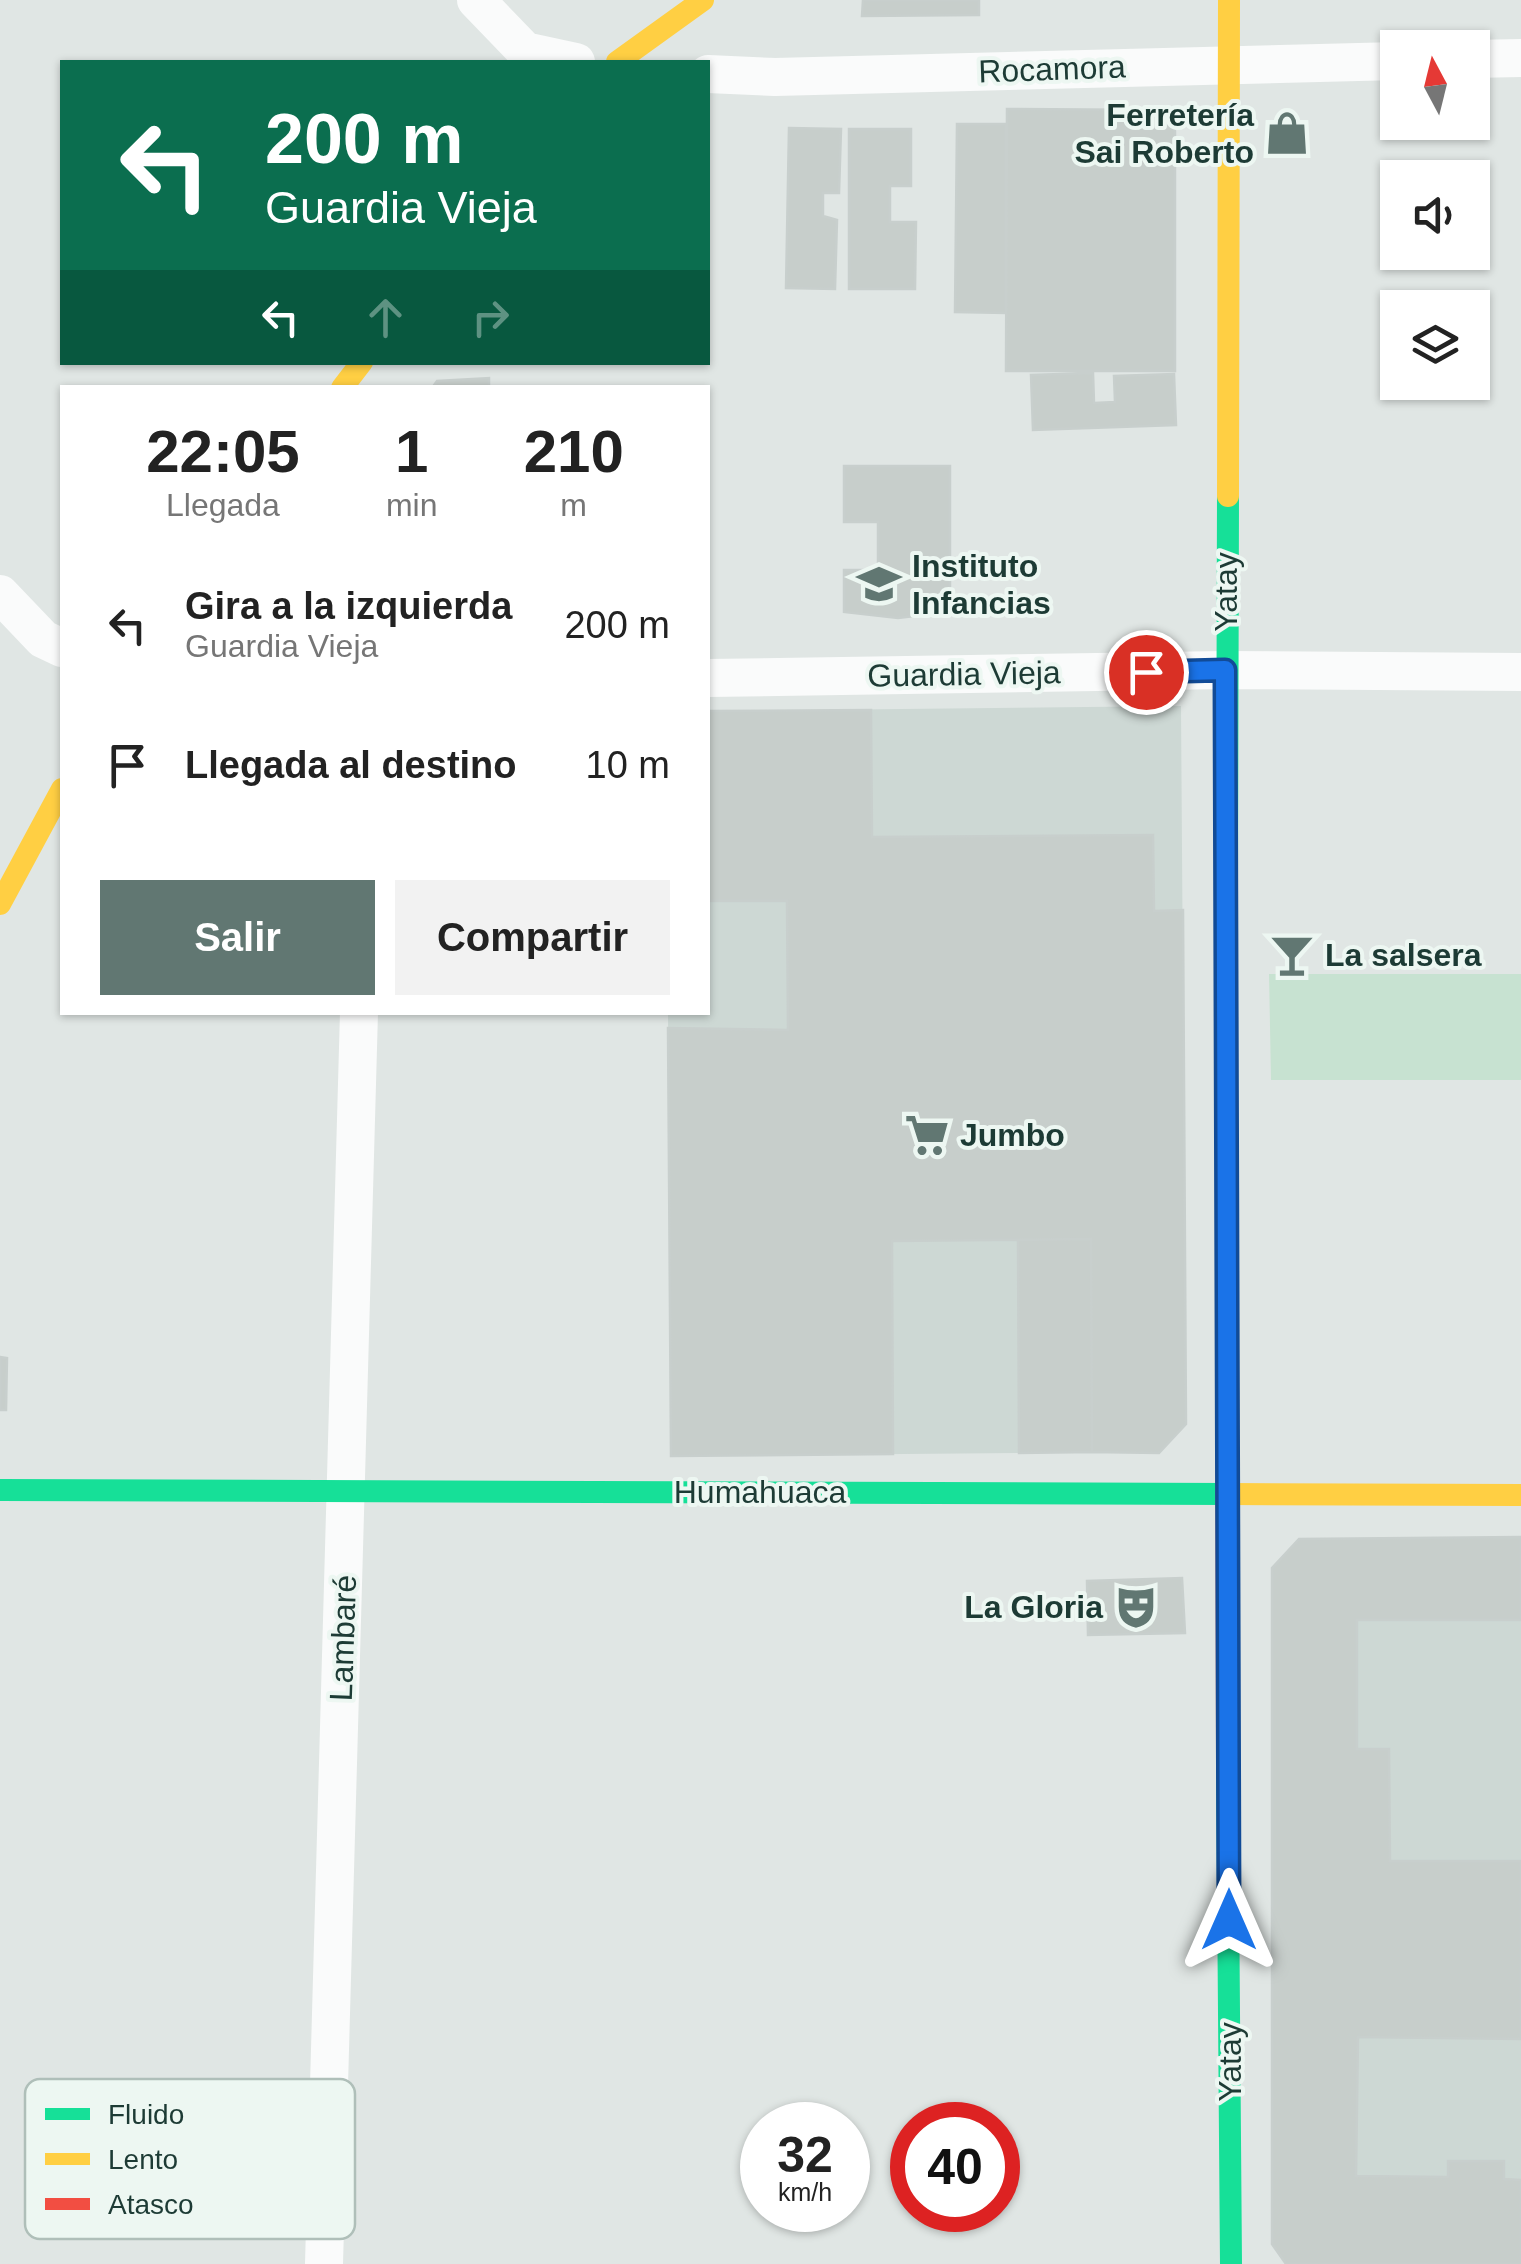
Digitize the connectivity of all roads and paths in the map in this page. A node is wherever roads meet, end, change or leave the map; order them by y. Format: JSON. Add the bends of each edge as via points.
{"nodes":[{"id":1,"x":476,"y":0,"type":"edge"},
{"id":2,"x":703,"y":0,"type":"edge"},
{"id":3,"x":1229,"y":0,"type":"edge"},
{"id":4,"x":1521,"y":58,"type":"edge"},
{"id":5,"x":1490,"y":59,"type":"edge"},
{"id":6,"x":566,"y":60,"type":"edge"},
{"id":7,"x":620,"y":60,"type":"edge"},
{"id":8,"x":1380,"y":61,"type":"edge"},
{"id":9,"x":1228,"y":64,"type":"junction"},
{"id":10,"x":710,"y":74,"type":"edge"},
{"id":11,"x":362,"y":365,"type":"edge"},
{"id":12,"x":345,"y":385,"type":"edge"},
{"id":13,"x":0,"y":594,"type":"edge"},
{"id":14,"x":60,"y":647,"type":"edge"},
{"id":15,"x":1225,"y":670,"type":"junction"},
{"id":16,"x":1521,"y":672,"type":"edge"},
{"id":17,"x":710,"y":678,"type":"edge"},
{"id":18,"x":60,"y":793,"type":"edge"},
{"id":19,"x":0,"y":904,"type":"edge"},
{"id":20,"x":359,"y":1015,"type":"edge"},
{"id":21,"x":348,"y":1489,"type":"junction"},
{"id":22,"x":0,"y":1490,"type":"edge"},
{"id":23,"x":1226,"y":1494,"type":"junction"},
{"id":24,"x":1521,"y":1494,"type":"edge"},
{"id":25,"x":330,"y":2079,"type":"edge"},
{"id":26,"x":325,"y":2239,"type":"edge"},
{"id":27,"x":324,"y":2264,"type":"edge"},
{"id":28,"x":1231,"y":2264,"type":"edge"}],
"edges":[{"from":1,"to":6,"type":"street","via":[[525,52]]},
{"from":2,"to":7,"type":"street"},
{"from":3,"to":9,"type":"street","name":"Yatay"},
{"from":4,"to":5,"type":"street"},
{"from":8,"to":9,"type":"street","name":"Rocamora"},
{"from":9,"to":10,"type":"street","name":"Rocamora"},
{"from":9,"to":15,"type":"street","name":"Yatay"},
{"from":11,"to":12,"type":"street"},
{"from":13,"to":14,"type":"street"},
{"from":15,"to":16,"type":"street","name":"Guardia Vieja"},
{"from":15,"to":17,"type":"street","name":"Guardia Vieja"},
{"from":15,"to":23,"type":"street","name":"Yatay"},
{"from":18,"to":19,"type":"street"},
{"from":20,"to":21,"type":"street","name":"Lambaré"},
{"from":21,"to":22,"type":"street","name":"Humahuaca"},
{"from":21,"to":23,"type":"street","name":"Humahuaca"},
{"from":21,"to":25,"type":"street","name":"Lambaré"},
{"from":23,"to":24,"type":"street","name":"Humahuaca"},
{"from":23,"to":28,"type":"street","name":"Yatay"},
{"from":26,"to":27,"type":"street","name":"Lambaré"}]}
